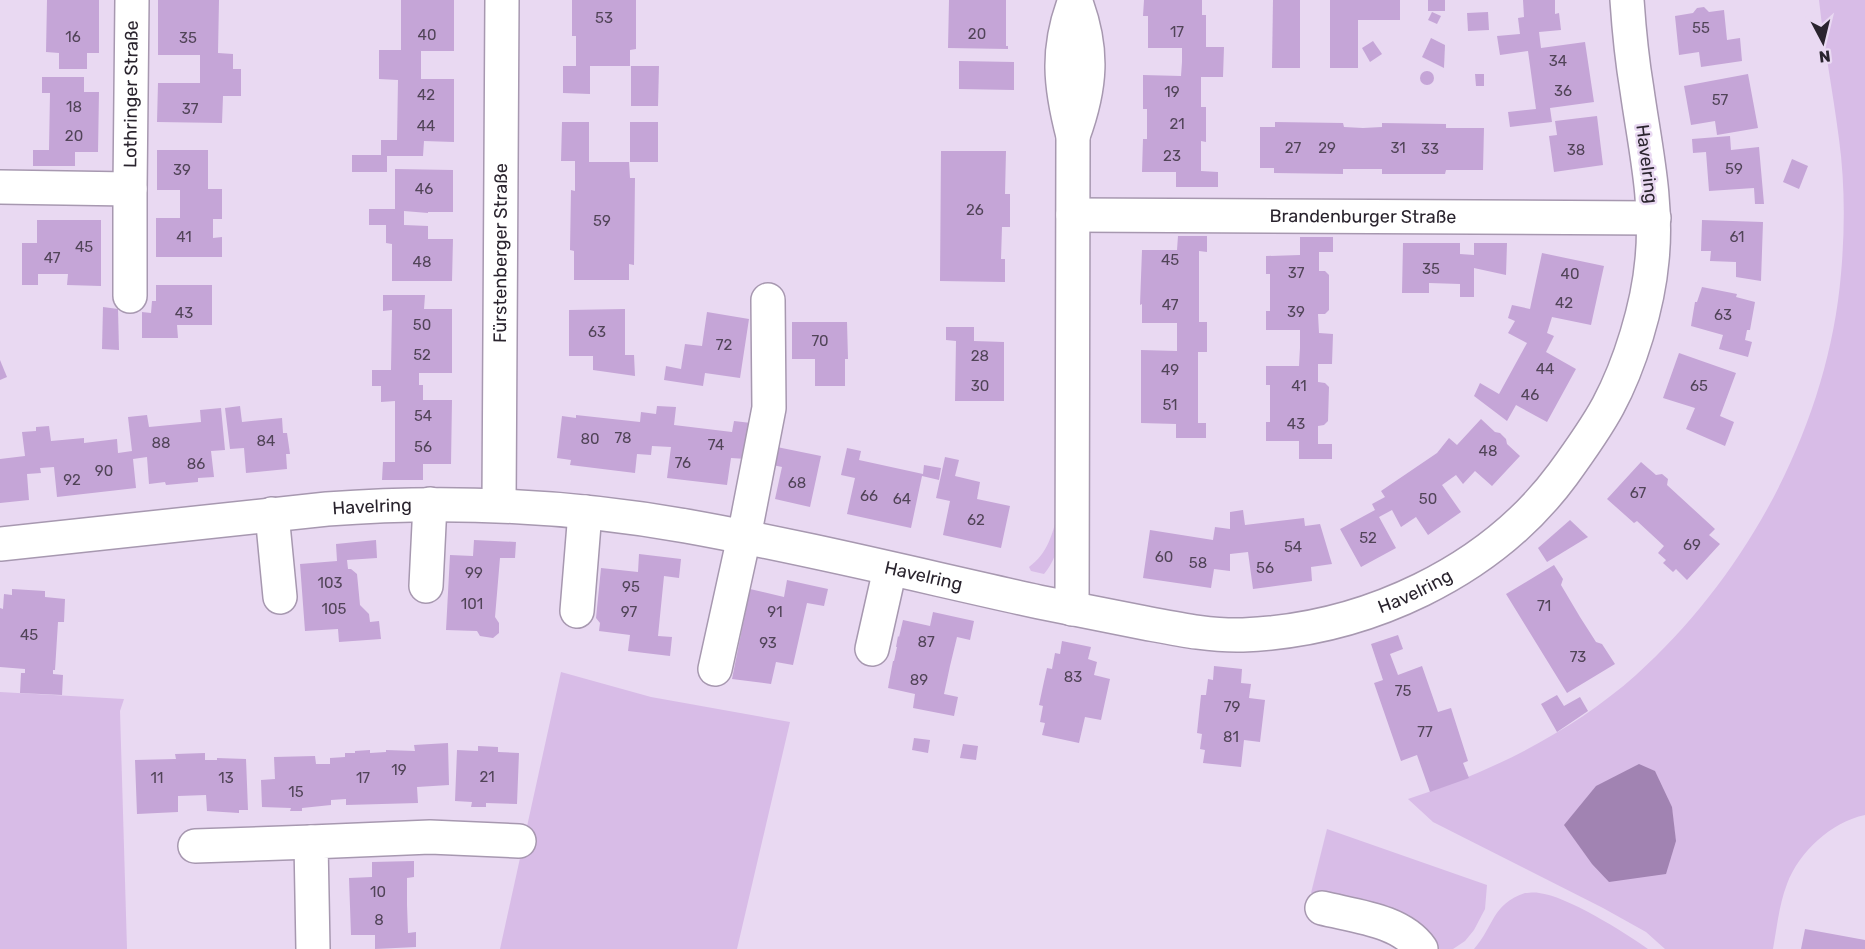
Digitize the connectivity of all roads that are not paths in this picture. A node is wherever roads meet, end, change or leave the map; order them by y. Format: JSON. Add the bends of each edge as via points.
{"nodes":[{"id":1,"x":132,"y":0,"type":"edge"},
{"id":2,"x":502,"y":0,"type":"edge"},
{"id":3,"x":1075,"y":0,"type":"edge"},
{"id":4,"x":1627,"y":0,"type":"edge"},
{"id":5,"x":0,"y":187,"type":"edge"},
{"id":6,"x":130,"y":189,"type":"junction"},
{"id":7,"x":1073,"y":215,"type":"junction"},
{"id":8,"x":1654,"y":218,"type":"junction"},
{"id":9,"x":130,"y":296,"type":"dead end"},
{"id":10,"x":768,"y":300,"type":"dead end"},
{"id":11,"x":430,"y":504,"type":"junction"},
{"id":12,"x":498,"y":505,"type":"junction"},
{"id":13,"x":585,"y":512,"type":"junction"},
{"id":14,"x":272,"y":514,"type":"junction"},
{"id":15,"x":744,"y":537,"type":"junction"},
{"id":16,"x":0,"y":544,"type":"edge"},
{"id":17,"x":890,"y":569,"type":"junction"},
{"id":18,"x":426,"y":586,"type":"dead end"},
{"id":19,"x":280,"y":597,"type":"dead end"},
{"id":20,"x":1072,"y":609,"type":"junction"},
{"id":21,"x":577,"y":611,"type":"dead end"},
{"id":22,"x":872,"y":649,"type":"dead end"},
{"id":23,"x":715,"y":669,"type":"dead end"},
{"id":24,"x":311,"y":842,"type":"junction"},
{"id":25,"x":519,"y":842,"type":"dead end"},
{"id":26,"x":195,"y":846,"type":"dead end"},
{"id":27,"x":1322,"y":908,"type":"dead end"},
{"id":28,"x":313,"y":949,"type":"edge"},
{"id":29,"x":1421,"y":949,"type":"edge"}],
"edges":[{"from":1,"to":6,"type":"street","name":"Lothringer Straße"},
{"from":2,"to":12,"type":"street","name":"Fürstenberger Straße"},
{"from":3,"to":7,"type":"street","via":[[1066,24],[1061,65],[1064,101],[1073,136]]},
{"from":4,"to":8,"type":"street","name":"Havelring"},
{"from":5,"to":6,"type":"street","name":"Lothringer Straße"},
{"from":6,"to":9,"type":"street","name":"Lothringer Straße"},
{"from":7,"to":8,"type":"street","name":"Brandenburger Straße"},
{"from":7,"to":20,"type":"street"},
{"from":8,"to":20,"type":"street","name":"Havelring","via":[[1652,262],[1638,327],[1608,405],[1583,446],[1534,508],[1466,565],[1385,606],[1334,622],[1242,635],[1201,633]]},
{"from":10,"to":15,"type":"street","via":[[769,408]]},
{"from":11,"to":12,"type":"street","name":"Havelring"},
{"from":11,"to":14,"type":"street","name":"Havelring"},
{"from":11,"to":18,"type":"street"},
{"from":12,"to":13,"type":"street","name":"Havelring"},
{"from":13,"to":15,"type":"street","name":"Havelring"},
{"from":13,"to":21,"type":"street"},
{"from":14,"to":16,"type":"street","name":"Havelring"},
{"from":14,"to":19,"type":"street"},
{"from":15,"to":17,"type":"street","name":"Havelring"},
{"from":15,"to":23,"type":"street"},
{"from":17,"to":20,"type":"street","name":"Havelring"},
{"from":17,"to":22,"type":"street"},
{"from":24,"to":25,"type":"street","via":[[430,837]]},
{"from":24,"to":26,"type":"street"},
{"from":24,"to":28,"type":"street"},
{"from":27,"to":29,"type":"street","via":[[1387,925],[1406,934]]}]}
